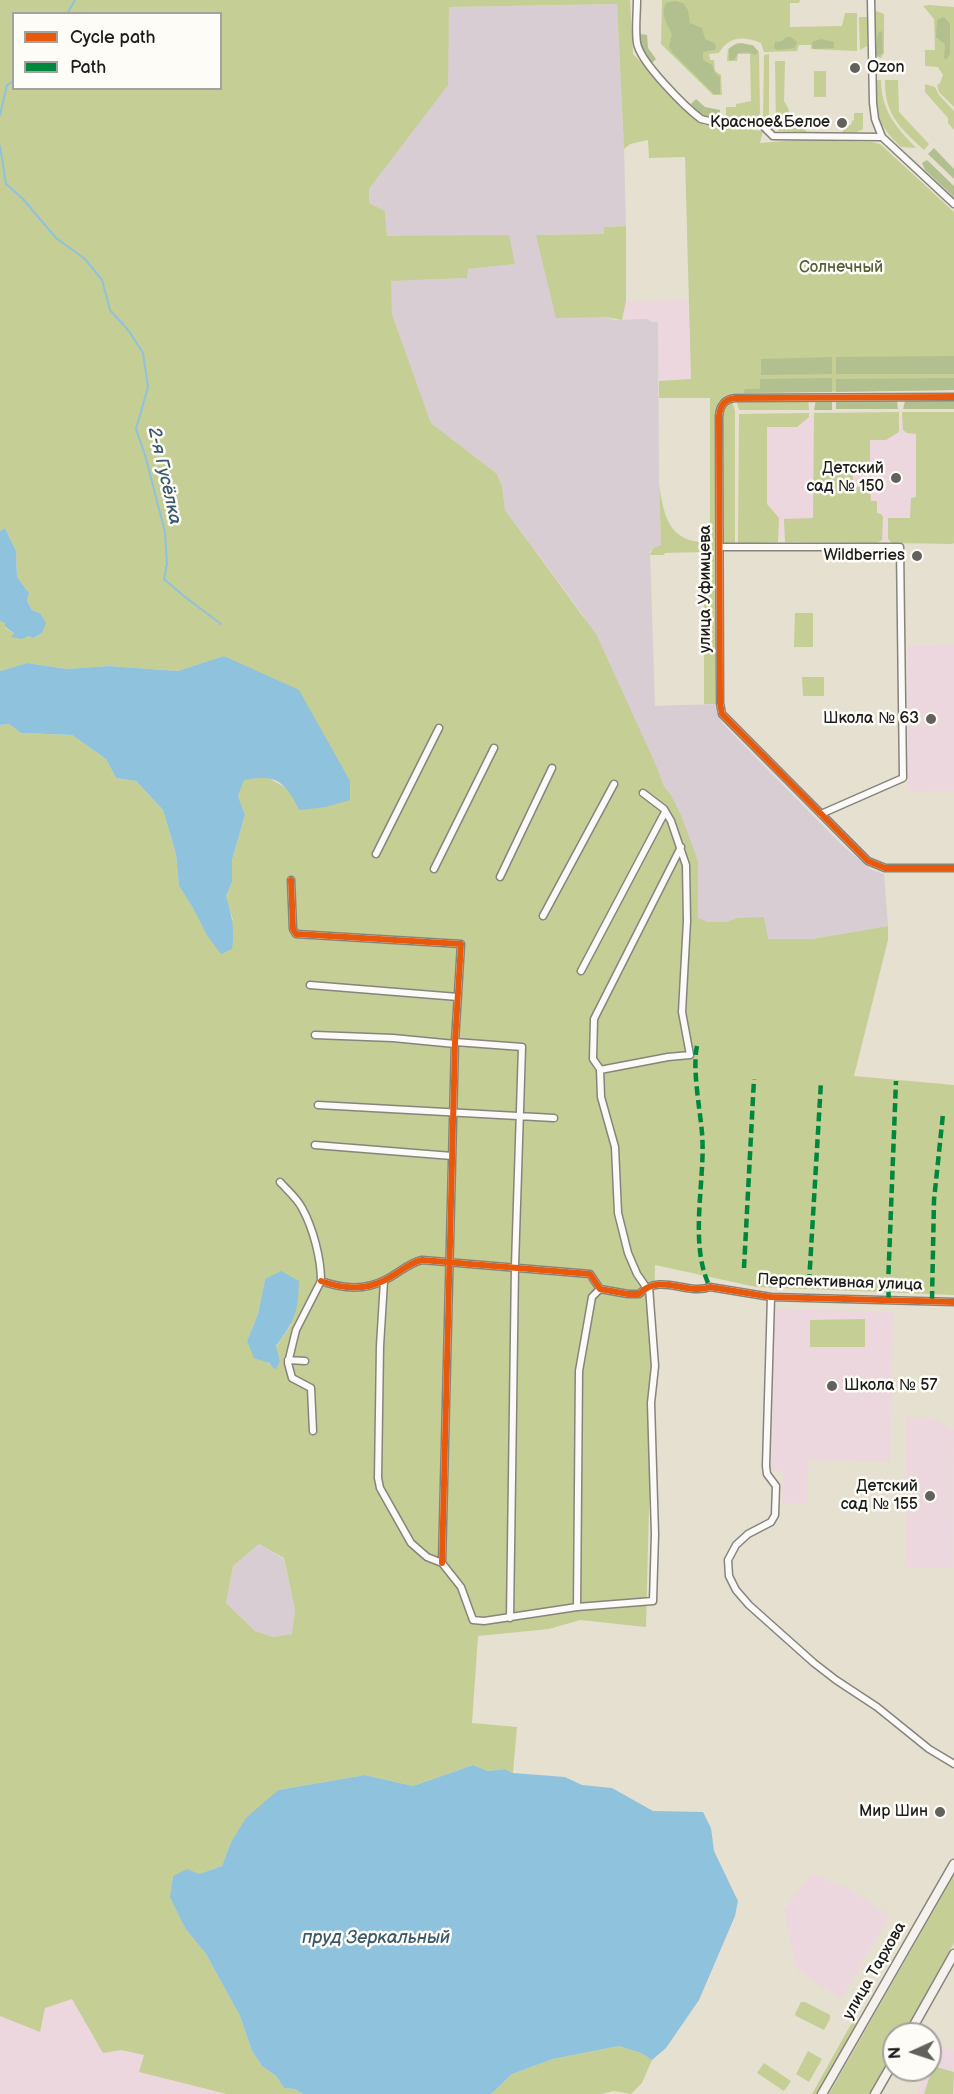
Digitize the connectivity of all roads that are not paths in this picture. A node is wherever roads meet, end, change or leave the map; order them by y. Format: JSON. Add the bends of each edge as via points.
{"nodes":[{"id":1,"x":637,"y":0,"type":"edge"},
{"id":2,"x":871,"y":0,"type":"edge"},
{"id":3,"x":882,"y":137,"type":"junction"},
{"id":4,"x":954,"y":204,"type":"edge"},
{"id":5,"x":954,"y":397,"type":"edge"},
{"id":6,"x":720,"y":547,"type":"junction"},
{"id":7,"x":439,"y":728,"type":"dead end"},
{"id":8,"x":494,"y":748,"type":"dead end"},
{"id":9,"x":552,"y":768,"type":"dead end"},
{"id":10,"x":614,"y":784,"type":"dead end"},
{"id":11,"x":643,"y":793,"type":"dead end"},
{"id":12,"x":665,"y":812,"type":"junction"},
{"id":13,"x":821,"y":814,"type":"junction"},
{"id":14,"x":681,"y":847,"type":"junction"},
{"id":15,"x":376,"y":854,"type":"dead end"},
{"id":16,"x":954,"y":868,"type":"edge"},
{"id":17,"x":434,"y":870,"type":"dead end"},
{"id":18,"x":500,"y":878,"type":"dead end"},
{"id":19,"x":291,"y":880,"type":"dead end"},
{"id":20,"x":543,"y":916,"type":"dead end"},
{"id":21,"x":581,"y":971,"type":"dead end"},
{"id":22,"x":310,"y":985,"type":"dead end"},
{"id":23,"x":458,"y":997,"type":"junction"},
{"id":24,"x":315,"y":1035,"type":"dead end"},
{"id":25,"x":455,"y":1043,"type":"junction"},
{"id":26,"x":600,"y":1070,"type":"junction"},
{"id":27,"x":318,"y":1105,"type":"dead end"},
{"id":28,"x":453,"y":1112,"type":"junction"},
{"id":29,"x":520,"y":1117,"type":"junction"},
{"id":30,"x":554,"y":1118,"type":"dead end"},
{"id":31,"x":315,"y":1145,"type":"dead end"},
{"id":32,"x":452,"y":1156,"type":"junction"},
{"id":33,"x":280,"y":1182,"type":"dead end"},
{"id":34,"x":450,"y":1261,"type":"junction"},
{"id":35,"x":515,"y":1266,"type":"junction"},
{"id":36,"x":321,"y":1281,"type":"junction"},
{"id":37,"x":384,"y":1281,"type":"junction"},
{"id":38,"x":650,"y":1287,"type":"junction"},
{"id":39,"x":600,"y":1289,"type":"junction"},
{"id":40,"x":771,"y":1297,"type":"junction"},
{"id":41,"x":954,"y":1302,"type":"edge"},
{"id":42,"x":288,"y":1360,"type":"junction"},
{"id":43,"x":305,"y":1361,"type":"dead end"},
{"id":44,"x":313,"y":1431,"type":"dead end"},
{"id":45,"x":442,"y":1563,"type":"junction"},
{"id":46,"x":577,"y":1607,"type":"junction"},
{"id":47,"x":510,"y":1618,"type":"junction"},
{"id":48,"x":954,"y":1764,"type":"edge"},
{"id":49,"x":954,"y":1864,"type":"edge"},
{"id":50,"x":954,"y":1954,"type":"edge"},
{"id":51,"x":916,"y":2022,"type":"edge"},
{"id":52,"x":822,"y":2094,"type":"edge"}],
"edges":[{"from":1,"to":3,"type":"street","via":[[637,43],[641,56],[702,119],[761,124],[773,136]]},
{"from":2,"to":3,"type":"street","via":[[873,103]]},
{"from":3,"to":4,"type":"street"},
{"from":5,"to":6,"type":"street","name":"улица Уфимцева","via":[[726,400],[719,416]]},
{"from":6,"to":13,"type":"street","name":"улица Уфимцева","via":[[722,714]]},
{"from":6,"to":13,"type":"street","via":[[900,547],[903,778]]},
{"from":7,"to":15,"type":"street"},
{"from":8,"to":17,"type":"street"},
{"from":9,"to":18,"type":"street"},
{"from":10,"to":20,"type":"street"},
{"from":11,"to":12,"type":"street"},
{"from":12,"to":14,"type":"street"},
{"from":12,"to":21,"type":"street"},
{"from":13,"to":16,"type":"street","name":"улица Уфимцева","via":[[873,864],[891,868]]},
{"from":14,"to":26,"type":"street","via":[[594,1019],[593,1059]]},
{"from":14,"to":26,"type":"street","via":[[686,865],[687,921],[682,1012],[690,1055]]},
{"from":19,"to":23,"type":"street","via":[[296,934],[461,944]]},
{"from":22,"to":23,"type":"street"},
{"from":23,"to":25,"type":"street"},
{"from":24,"to":25,"type":"street"},
{"from":25,"to":28,"type":"street"},
{"from":25,"to":29,"type":"street","via":[[522,1047]]},
{"from":26,"to":38,"type":"street","via":[[601,1097],[615,1147],[618,1213],[637,1274]]},
{"from":27,"to":28,"type":"street"},
{"from":28,"to":29,"type":"street"},
{"from":28,"to":32,"type":"street"},
{"from":29,"to":30,"type":"street"},
{"from":29,"to":35,"type":"street"},
{"from":31,"to":32,"type":"street"},
{"from":32,"to":34,"type":"street"},
{"from":33,"to":36,"type":"street","via":[[302,1207],[320,1260]]},
{"from":34,"to":35,"type":"street"},
{"from":34,"to":37,"type":"street","via":[[413,1262]]},
{"from":34,"to":45,"type":"street"},
{"from":35,"to":39,"type":"street","via":[[590,1274]]},
{"from":35,"to":47,"type":"street"},
{"from":36,"to":37,"type":"street","via":[[348,1289]]},
{"from":36,"to":42,"type":"street","via":[[296,1330]]},
{"from":37,"to":45,"type":"street","via":[[380,1488],[411,1543],[427,1557]]},
{"from":38,"to":39,"type":"street","name":"Перспективная улица","via":[[639,1294]]},
{"from":38,"to":40,"type":"street","name":"Перспективная улица","via":[[710,1287]]},
{"from":38,"to":46,"type":"street","via":[[655,1366],[651,1403],[656,1534],[653,1601]]},
{"from":39,"to":46,"type":"street","via":[[592,1296],[579,1371]]},
{"from":40,"to":41,"type":"street","name":"Перспективная улица"},
{"from":40,"to":48,"type":"street","via":[[766,1466],[776,1486],[775,1515],[771,1522],[735,1545],[728,1560],[729,1576],[749,1605],[814,1663]]},
{"from":42,"to":43,"type":"street"},
{"from":42,"to":44,"type":"street","via":[[292,1378],[311,1388]]},
{"from":45,"to":47,"type":"street","via":[[461,1587],[473,1620]]},
{"from":46,"to":47,"type":"street"},
{"from":49,"to":52,"type":"main road","name":"улица Тархова"},
{"from":50,"to":51,"type":"main road"}]}
